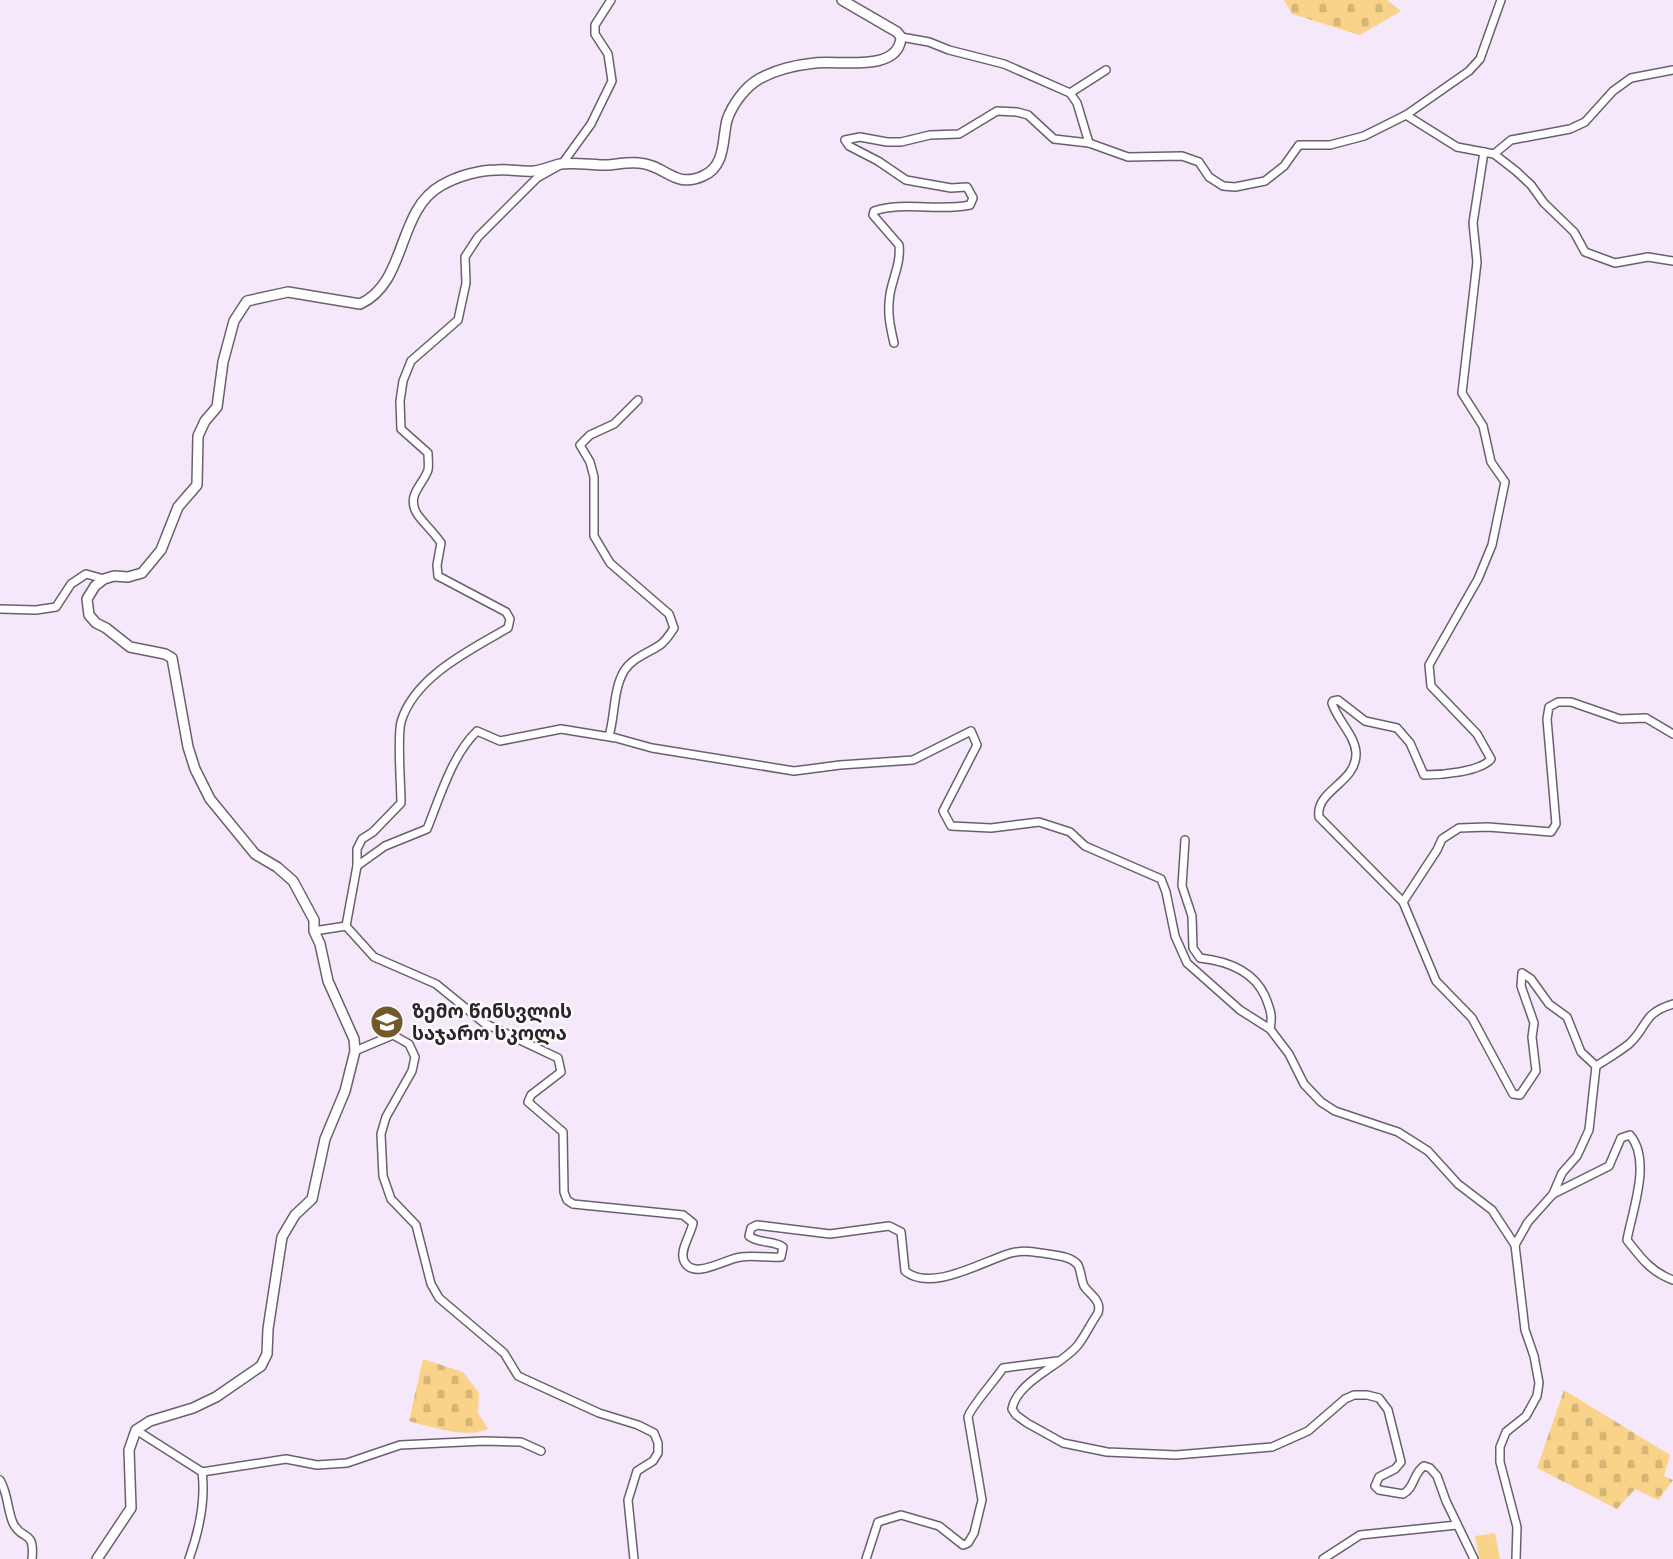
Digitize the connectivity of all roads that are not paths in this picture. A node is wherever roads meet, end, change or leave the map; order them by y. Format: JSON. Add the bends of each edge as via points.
{"nodes":[{"id":1,"x":611,"y":0,"type":"edge"},
{"id":2,"x":842,"y":0,"type":"edge"},
{"id":3,"x":1501,"y":0,"type":"edge"},
{"id":4,"x":901,"y":37,"type":"junction"},
{"id":5,"x":1106,"y":70,"type":"dead end"},
{"id":6,"x":1673,"y":70,"type":"edge"},
{"id":7,"x":1070,"y":93,"type":"junction"},
{"id":8,"x":1406,"y":115,"type":"junction"},
{"id":9,"x":1090,"y":143,"type":"junction"},
{"id":10,"x":1484,"y":152,"type":"junction"},
{"id":11,"x":1494,"y":154,"type":"junction"},
{"id":12,"x":562,"y":164,"type":"junction"},
{"id":13,"x":1673,"y":261,"type":"edge"},
{"id":14,"x":894,"y":344,"type":"dead end"},
{"id":15,"x":638,"y":400,"type":"dead end"},
{"id":16,"x":104,"y":579,"type":"junction"},
{"id":17,"x":0,"y":609,"type":"edge"},
{"id":18,"x":1673,"y":734,"type":"edge"},
{"id":19,"x":609,"y":736,"type":"junction"},
{"id":20,"x":1185,"y":840,"type":"dead end"},
{"id":21,"x":357,"y":866,"type":"junction"},
{"id":22,"x":1403,"y":902,"type":"junction"},
{"id":23,"x":346,"y":926,"type":"junction"},
{"id":24,"x":314,"y":931,"type":"junction"},
{"id":25,"x":1673,"y":1004,"type":"edge"},
{"id":26,"x":1270,"y":1029,"type":"junction"},
{"id":27,"x":355,"y":1051,"type":"junction"},
{"id":28,"x":1597,"y":1066,"type":"junction"},
{"id":29,"x":1553,"y":1194,"type":"junction"},
{"id":30,"x":1515,"y":1245,"type":"junction"},
{"id":31,"x":1673,"y":1280,"type":"edge"},
{"id":32,"x":1058,"y":1361,"type":"junction"},
{"id":33,"x":136,"y":1430,"type":"junction"},
{"id":34,"x":541,"y":1451,"type":"dead end"},
{"id":35,"x":202,"y":1472,"type":"junction"},
{"id":36,"x":0,"y":1480,"type":"edge"},
{"id":37,"x":1457,"y":1525,"type":"junction"},
{"id":38,"x":32,"y":1559,"type":"edge"},
{"id":39,"x":97,"y":1559,"type":"edge"},
{"id":40,"x":189,"y":1559,"type":"edge"},
{"id":41,"x":634,"y":1559,"type":"edge"},
{"id":42,"x":866,"y":1559,"type":"edge"},
{"id":43,"x":1323,"y":1559,"type":"edge"},
{"id":44,"x":1474,"y":1559,"type":"edge"},
{"id":45,"x":1516,"y":1559,"type":"edge"}],
"edges":[{"from":1,"to":12,"type":"street","via":[[594,25],[594,34],[608,54],[612,81],[591,124]]},
{"from":2,"to":4,"type":"street"},
{"from":3,"to":8,"type":"street","via":[[1480,59]]},
{"from":4,"to":7,"type":"street","via":[[1004,64]]},
{"from":4,"to":12,"type":"street","via":[[895,54],[882,60],[816,63],[757,80],[731,110],[721,157],[710,172],[696,179],[680,180],[655,166],[638,163]]},
{"from":5,"to":7,"type":"street"},
{"from":6,"to":11,"type":"street","via":[[1631,78],[1586,122],[1570,130],[1511,140]]},
{"from":7,"to":9,"type":"street"},
{"from":8,"to":9,"type":"street","via":[[1343,142],[1299,145],[1284,166],[1265,181],[1235,187],[1223,186],[1209,177],[1199,162],[1182,156],[1128,157]]},
{"from":8,"to":10,"type":"street","via":[[1457,147]]},
{"from":9,"to":14,"type":"street","via":[[1054,139],[1027,115],[997,111],[959,134],[901,142],[860,137],[845,140],[899,177],[967,187],[973,198],[970,205],[954,208],[874,211],[899,245],[888,312]]},
{"from":10,"to":11,"type":"street"},
{"from":10,"to":22,"type":"street","via":[[1473,223],[1477,262],[1462,393],[1483,426],[1491,462],[1504,482],[1492,545],[1478,579],[1429,664],[1431,686],[1477,734],[1490,759],[1478,767],[1424,775],[1397,728],[1365,721],[1333,701],[1335,714],[1354,743],[1355,761],[1345,780],[1318,807],[1319,817]]},
{"from":11,"to":13,"type":"street","via":[[1531,185],[1574,232],[1585,252],[1615,263],[1648,257]]},
{"from":12,"to":16,"type":"street","via":[[536,171],[477,172],[439,186],[414,216],[394,267],[368,301],[360,304],[288,292],[247,301],[234,321],[217,407],[198,436],[197,485],[178,507],[161,551],[142,573]]},
{"from":12,"to":21,"type":"street","via":[[537,178],[478,237],[465,257],[466,284],[458,320],[411,361],[403,381],[401,429],[428,453],[428,470],[416,487],[413,502],[441,543],[438,576],[506,611],[510,619],[508,628],[451,661],[411,698],[400,724],[401,803],[362,839]]},
{"from":15,"to":19,"type":"street","via":[[614,424],[580,445],[594,477],[594,536],[610,563],[669,614],[674,628],[663,644],[625,669]]},
{"from":16,"to":17,"type":"street","via":[[86,574],[71,584],[56,607]]},
{"from":16,"to":24,"type":"street","via":[[87,599],[89,615],[130,647],[172,658],[188,747],[210,799],[255,854],[293,881],[314,920]]},
{"from":18,"to":22,"type":"street","via":[[1646,718],[1620,719],[1571,702],[1549,707],[1556,824],[1551,832],[1459,828],[1442,839]]},
{"from":19,"to":21,"type":"street","via":[[561,729],[499,741],[477,731],[450,773],[427,828],[385,846]]},
{"from":19,"to":26,"type":"street","via":[[652,748],[794,771],[913,760],[971,731],[977,745],[943,811],[951,826],[991,828],[1039,822],[1070,832],[1085,846],[1161,879],[1187,963],[1240,1010]]},
{"from":20,"to":26,"type":"street","via":[[1182,886],[1192,916],[1193,948],[1200,958],[1242,969],[1260,985],[1273,1015]]},
{"from":21,"to":23,"type":"street"},
{"from":22,"to":28,"type":"street","via":[[1436,981],[1472,1017],[1513,1094],[1520,1095],[1535,1070],[1534,1023],[1521,973],[1567,1017],[1581,1052]]},
{"from":23,"to":24,"type":"street"},
{"from":23,"to":32,"type":"street","via":[[374,957],[436,984],[484,1023],[558,1058],[561,1072],[528,1102],[563,1132],[564,1192],[573,1205],[683,1215],[692,1223],[684,1261],[701,1269],[737,1257],[781,1257],[783,1247],[749,1236],[757,1225],[830,1234],[889,1226],[901,1232],[905,1271],[923,1279],[937,1279],[1013,1252],[1062,1256],[1077,1265],[1099,1307],[1078,1345]]},
{"from":24,"to":27,"type":"street"},
{"from":25,"to":28,"type":"street","via":[[1647,1017],[1631,1042]]},
{"from":26,"to":30,"type":"street","via":[[1304,1084],[1321,1102],[1398,1132],[1429,1151],[1458,1184],[1492,1210]]},
{"from":27,"to":33,"type":"street","via":[[325,1139],[312,1199],[282,1237],[267,1354],[261,1366],[216,1397]]},
{"from":27,"to":41,"type":"street","via":[[393,1035],[409,1044],[415,1057],[381,1134],[383,1175],[391,1199],[416,1225],[439,1298],[504,1353],[517,1376],[654,1433],[658,1453],[637,1471],[628,1500]]},
{"from":28,"to":29,"type":"street","via":[[1589,1129]]},
{"from":29,"to":30,"type":"street"},
{"from":29,"to":31,"type":"street","via":[[1606,1168],[1621,1138],[1630,1135],[1639,1161],[1640,1187],[1627,1240],[1651,1269]]},
{"from":30,"to":45,"type":"street","via":[[1525,1330],[1539,1383],[1526,1416],[1506,1432],[1500,1447],[1517,1527]]},
{"from":32,"to":37,"type":"street","via":[[1020,1394],[1012,1409],[1063,1443],[1107,1452],[1176,1455],[1272,1447],[1308,1431],[1345,1399],[1354,1395],[1379,1398],[1388,1410],[1401,1462],[1379,1477],[1376,1486],[1402,1494],[1409,1491],[1420,1468],[1430,1468]]},
{"from":32,"to":42,"type":"street","via":[[1003,1368],[969,1411],[982,1500],[968,1543],[963,1545],[939,1526],[901,1515],[878,1522]]},
{"from":33,"to":35,"type":"street"},
{"from":33,"to":39,"type":"street","via":[[130,1450],[131,1508]]},
{"from":34,"to":35,"type":"street","via":[[521,1442],[400,1445],[347,1463],[286,1460]]},
{"from":35,"to":40,"type":"street","via":[[200,1522]]},
{"from":36,"to":38,"type":"street","via":[[13,1524],[33,1545]]},
{"from":37,"to":43,"type":"street","via":[[1360,1535]]},
{"from":37,"to":44,"type":"street"}]}
